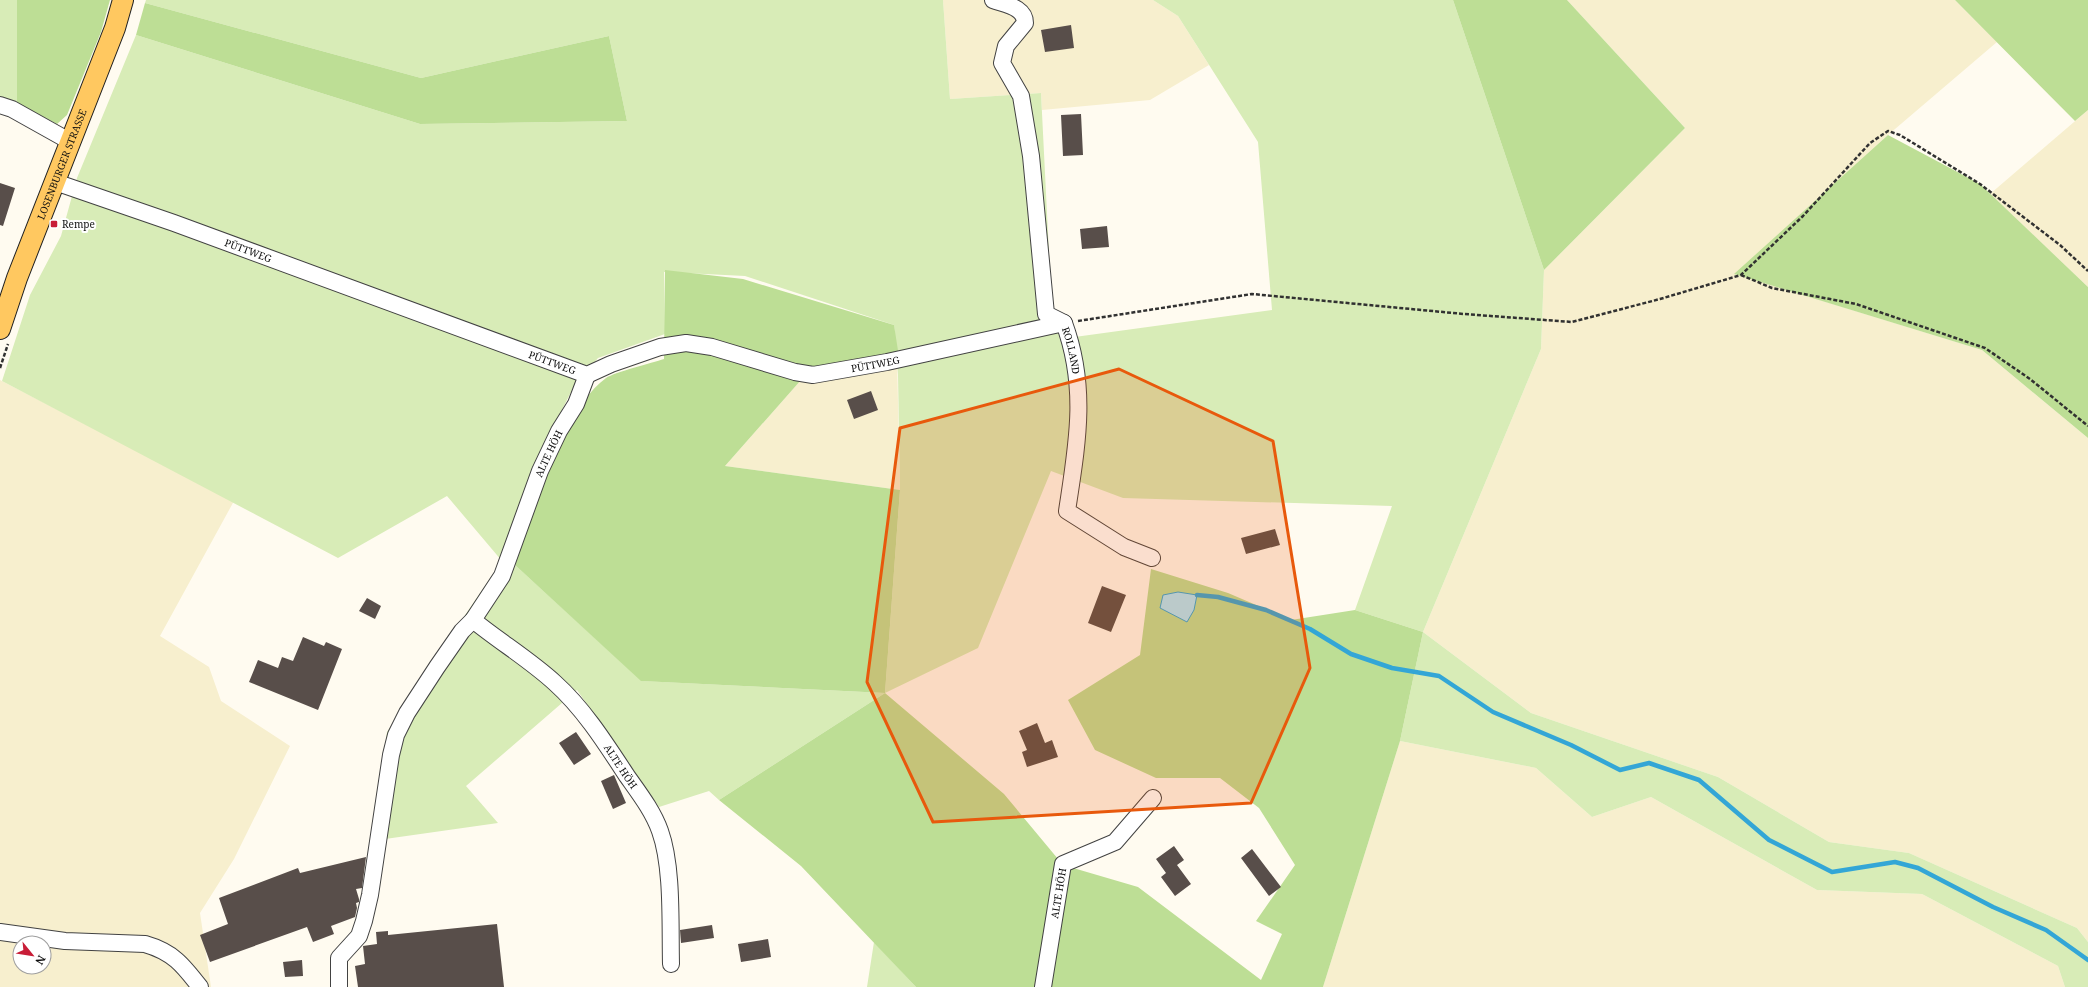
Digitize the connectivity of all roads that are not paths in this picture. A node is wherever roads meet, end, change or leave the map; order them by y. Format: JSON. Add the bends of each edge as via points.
{"nodes":[{"id":1,"x":123,"y":0,"type":"edge"},
{"id":2,"x":993,"y":0,"type":"edge"},
{"id":3,"x":0,"y":105,"type":"edge"},
{"id":4,"x":71,"y":142,"type":"junction"},
{"id":5,"x":61,"y":184,"type":"junction"},
{"id":6,"x":1064,"y":323,"type":"junction"},
{"id":7,"x":0,"y":329,"type":"edge"},
{"id":8,"x":587,"y":375,"type":"junction"},
{"id":9,"x":1152,"y":558,"type":"dead end"},
{"id":10,"x":473,"y":620,"type":"junction"},
{"id":11,"x":1153,"y":798,"type":"dead end"},
{"id":12,"x":0,"y":932,"type":"edge"},
{"id":13,"x":671,"y":964,"type":"dead end"},
{"id":14,"x":200,"y":987,"type":"edge"},
{"id":15,"x":339,"y":987,"type":"edge"},
{"id":16,"x":1043,"y":987,"type":"edge"}],
"edges":[{"from":1,"to":4,"type":"main road","name":"LOSENBURGER STRASSE"},
{"from":2,"to":6,"type":"street","name":"ROLLAND","via":[[1021,11],[1025,16],[1025,23],[1006,46],[1002,63],[1021,96],[1031,156],[1046,314]]},
{"from":3,"to":4,"type":"street"},
{"from":4,"to":5,"type":"main road","name":"LOSENBURGER STRASSE"},
{"from":5,"to":7,"type":"main road","name":"LOSENBURGER STRASSE","via":[[17,278]]},
{"from":5,"to":8,"type":"street","name":"PÜTTWEG"},
{"from":6,"to":8,"type":"street","name":"PÜTTWEG","via":[[887,362],[813,375],[712,347],[686,343],[660,347]]},
{"from":6,"to":9,"type":"street","name":"ROLLAND","via":[[1078,372],[1080,403],[1067,511],[1124,547]]},
{"from":8,"to":10,"type":"street","name":"ALTE HÖH","via":[[576,404],[559,431],[540,471],[502,576]]},
{"from":10,"to":13,"type":"street","name":"ALTE HÖH","via":[[554,682],[573,700],[645,802],[660,831],[665,859]]},
{"from":10,"to":15,"type":"street","name":"ALTE HÖH","via":[[462,631],[437,667],[396,735],[370,895],[358,936],[339,958]]},
{"from":11,"to":16,"type":"street","name":"ALTE HÖH","via":[[1115,842],[1063,864]]},
{"from":12,"to":14,"type":"street","via":[[65,941],[145,944],[171,954]]}]}
